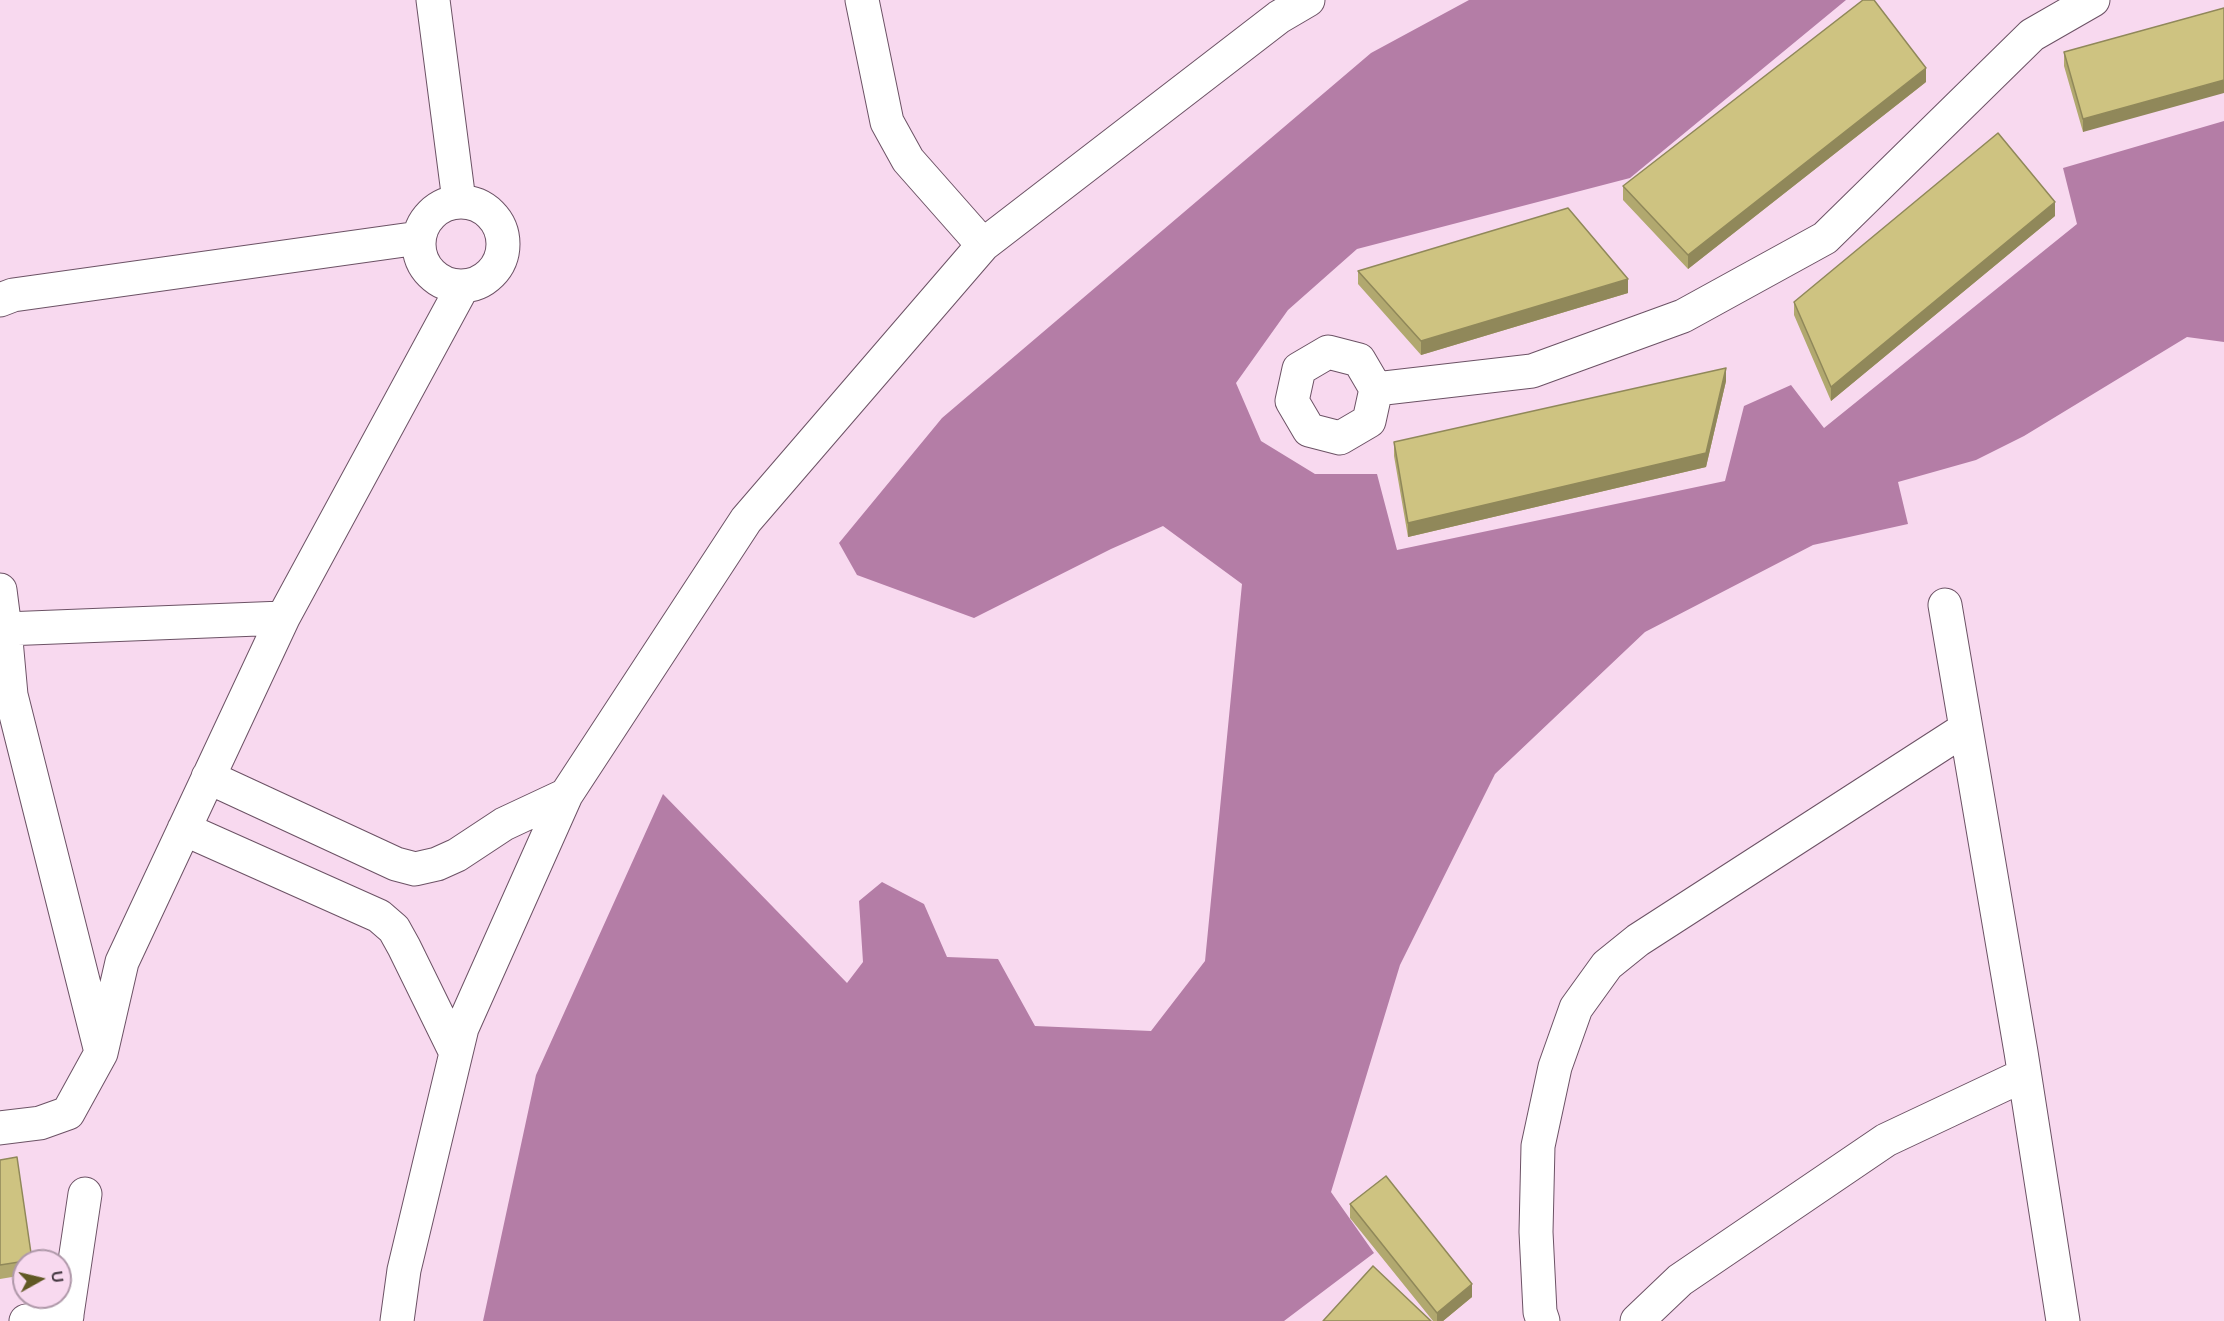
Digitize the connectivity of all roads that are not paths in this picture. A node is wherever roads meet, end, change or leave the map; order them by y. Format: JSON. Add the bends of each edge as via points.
{"nodes":[{"id":1,"x":433,"y":0,"type":"edge"},
{"id":2,"x":862,"y":0,"type":"edge"},
{"id":3,"x":1308,"y":0,"type":"edge"},
{"id":4,"x":2093,"y":0,"type":"edge"},
{"id":5,"x":459,"y":201,"type":"junction"},
{"id":6,"x":419,"y":238,"type":"junction"},
{"id":7,"x":983,"y":245,"type":"junction"},
{"id":8,"x":463,"y":286,"type":"junction"},
{"id":9,"x":0,"y":300,"type":"edge"},
{"id":10,"x":1376,"y":389,"type":"dead end"},
{"id":11,"x":0,"y":590,"type":"edge"},
{"id":12,"x":1945,"y":604,"type":"dead end"},
{"id":13,"x":283,"y":618,"type":"junction"},
{"id":14,"x":5,"y":629,"type":"junction"},
{"id":15,"x":1965,"y":729,"type":"junction"},
{"id":16,"x":208,"y":777,"type":"junction"},
{"id":17,"x":566,"y":795,"type":"junction"},
{"id":18,"x":184,"y":829,"type":"junction"},
{"id":19,"x":101,"y":1053,"type":"junction"},
{"id":20,"x":456,"y":1053,"type":"junction"},
{"id":21,"x":2024,"y":1075,"type":"junction"},
{"id":22,"x":0,"y":1128,"type":"edge"},
{"id":23,"x":86,"y":1194,"type":"dead end"},
{"id":24,"x":67,"y":1318,"type":"edge"},
{"id":25,"x":1537,"y":1318,"type":"edge"},
{"id":26,"x":26,"y":1321,"type":"edge"},
{"id":27,"x":397,"y":1321,"type":"edge"},
{"id":28,"x":1637,"y":1321,"type":"edge"},
{"id":29,"x":2063,"y":1321,"type":"edge"}],
"edges":[{"from":1,"to":5,"type":"street"},
{"from":2,"to":7,"type":"street","via":[[887,122],[908,160]]},
{"from":3,"to":7,"type":"street","via":[[1279,17]]},
{"from":4,"to":10,"type":"street","via":[[2032,35],[1825,238],[1683,316],[1532,370]]},
{"from":5,"to":6,"type":"street","via":[[444,204],[432,213]]},
{"from":5,"to":8,"type":"street","via":[[474,202],[487,210],[503,234],[504,249],[490,276]]},
{"from":6,"to":8,"type":"street","via":[[425,267],[435,278]]},
{"from":6,"to":9,"type":"street","via":[[13,295]]},
{"from":7,"to":17,"type":"street","via":[[746,520]]},
{"from":8,"to":13,"type":"street"},
{"from":11,"to":14,"type":"street"},
{"from":12,"to":15,"type":"street"},
{"from":13,"to":14,"type":"street"},
{"from":13,"to":16,"type":"street"},
{"from":14,"to":19,"type":"street","via":[[11,695]]},
{"from":15,"to":21,"type":"street"},
{"from":15,"to":25,"type":"street","via":[[1638,940],[1607,965],[1576,1008],[1555,1067],[1538,1146]]},
{"from":16,"to":17,"type":"street","via":[[396,864],[415,869],[457,855],[504,824]]},
{"from":16,"to":18,"type":"street"},
{"from":17,"to":20,"type":"street","via":[[462,1028]]},
{"from":18,"to":19,"type":"street","via":[[122,962]]},
{"from":18,"to":20,"type":"street","via":[[380,916],[405,947]]},
{"from":19,"to":22,"type":"street","via":[[68,1113],[40,1123]]},
{"from":20,"to":27,"type":"street","via":[[404,1270]]},
{"from":21,"to":28,"type":"street","via":[[1886,1140],[1680,1280]]},
{"from":21,"to":29,"type":"street"},
{"from":23,"to":24,"type":"street"},
{"from":24,"to":26,"type":"street"}]}
